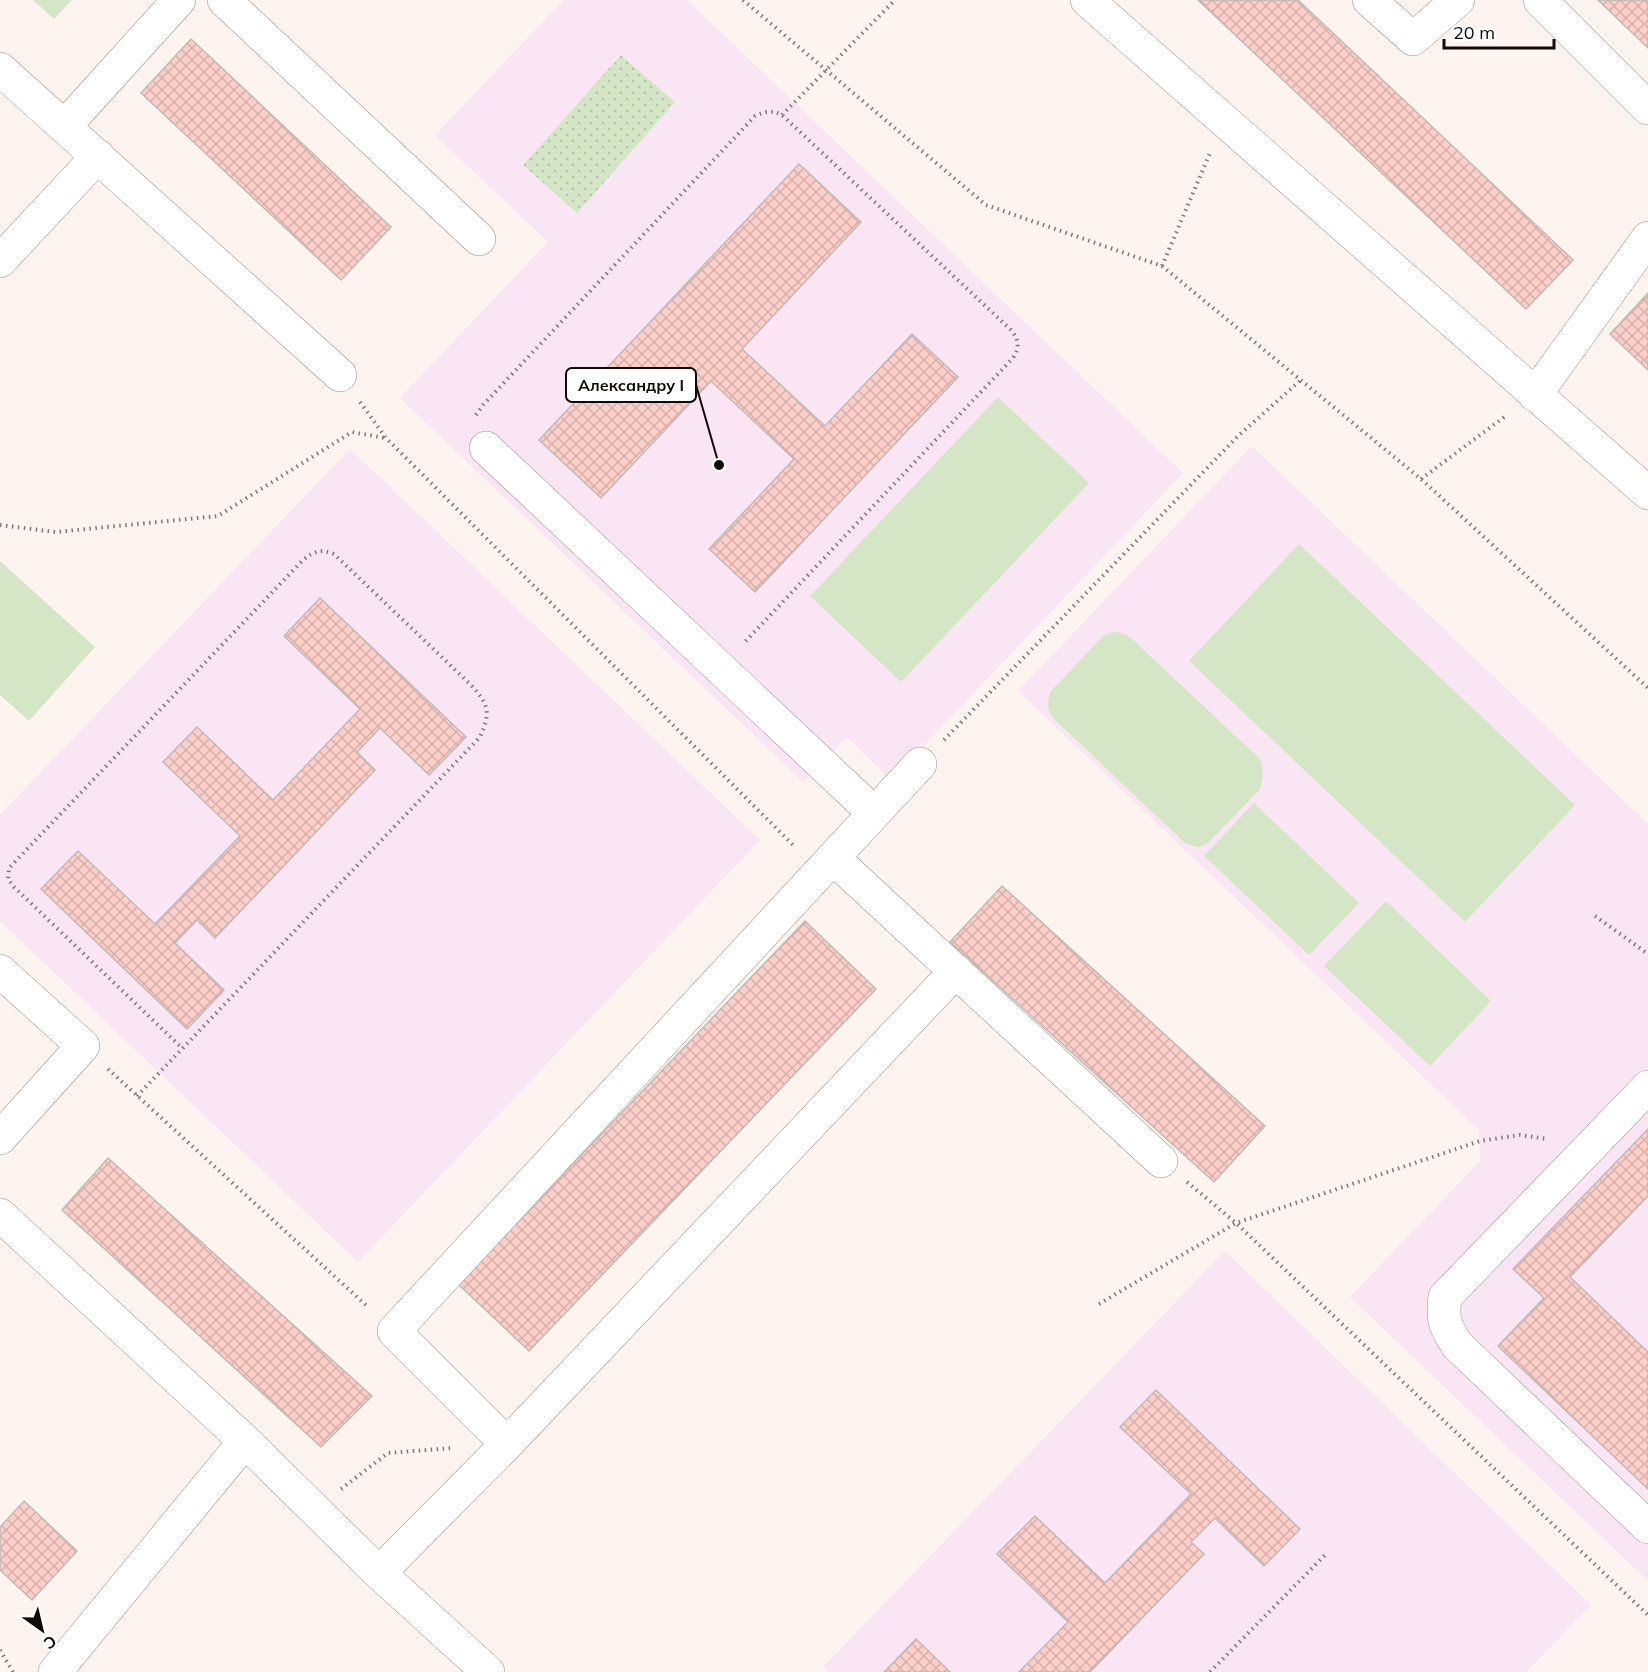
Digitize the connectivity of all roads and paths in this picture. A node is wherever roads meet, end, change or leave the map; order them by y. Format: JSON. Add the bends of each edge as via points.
{"nodes":[{"id":1,"x":179,"y":0,"type":"edge"},
{"id":2,"x":224,"y":0,"type":"edge"},
{"id":3,"x":743,"y":0,"type":"edge"},
{"id":4,"x":895,"y":0,"type":"edge"},
{"id":5,"x":1087,"y":0,"type":"edge"},
{"id":6,"x":1369,"y":0,"type":"edge"},
{"id":7,"x":1458,"y":0,"type":"edge"},
{"id":8,"x":1540,"y":0,"type":"edge"},
{"id":9,"x":0,"y":69,"type":"edge"},
{"id":10,"x":826,"y":70,"type":"junction"},
{"id":11,"x":1647,"y":103,"type":"edge"},
{"id":12,"x":782,"y":115,"type":"junction"},
{"id":13,"x":1224,"y":120,"type":"junction"},
{"id":14,"x":64,"y":127,"type":"junction"},
{"id":15,"x":98,"y":156,"type":"junction"},
{"id":16,"x":1648,"y":238,"type":"edge"},
{"id":17,"x":479,"y":239,"type":"dead end"},
{"id":18,"x":0,"y":261,"type":"edge"},
{"id":19,"x":1162,"y":266,"type":"junction"},
{"id":20,"x":340,"y":375,"type":"joint"},
{"id":21,"x":1301,"y":380,"type":"junction"},
{"id":22,"x":1535,"y":395,"type":"junction"},
{"id":23,"x":386,"y":438,"type":"junction"},
{"id":24,"x":486,"y":447,"type":"joint"},
{"id":25,"x":1421,"y":479,"type":"junction"},
{"id":26,"x":1648,"y":493,"type":"edge"},
{"id":27,"x":0,"y":525,"type":"edge"},
{"id":28,"x":720,"y":668,"type":"junction"},
{"id":29,"x":1648,"y":688,"type":"edge"},
{"id":30,"x":920,"y":764,"type":"joint"},
{"id":31,"x":874,"y":813,"type":"junction"},
{"id":32,"x":826,"y":865,"type":"junction"},
{"id":33,"x":1595,"y":916,"type":"dead end"},
{"id":34,"x":1648,"y":954,"type":"edge"},
{"id":35,"x":0,"y":971,"type":"edge"},
{"id":36,"x":956,"y":971,"type":"junction"},
{"id":37,"x":83,"y":1046,"type":"junction"},
{"id":38,"x":182,"y":1048,"type":"junction"},
{"id":39,"x":1648,"y":1087,"type":"edge"},
{"id":40,"x":137,"y":1096,"type":"junction"},
{"id":41,"x":0,"y":1138,"type":"edge"},
{"id":42,"x":1593,"y":1144,"type":"junction"},
{"id":43,"x":1161,"y":1161,"type":"joint"},
{"id":44,"x":0,"y":1215,"type":"edge"},
{"id":45,"x":1236,"y":1223,"type":"junction"},
{"id":46,"x":1099,"y":1304,"type":"dead end"},
{"id":47,"x":394,"y":1331,"type":"junction"},
{"id":48,"x":245,"y":1441,"type":"junction"},
{"id":49,"x":507,"y":1444,"type":"junction"},
{"id":50,"x":314,"y":1509,"type":"junction"},
{"id":51,"x":1648,"y":1527,"type":"edge"},
{"id":52,"x":1326,"y":1554,"type":"dead end"},
{"id":53,"x":379,"y":1573,"type":"junction"},
{"id":54,"x":1648,"y":1615,"type":"edge"},
{"id":55,"x":0,"y":1650,"type":"edge"},
{"id":56,"x":14,"y":1672,"type":"edge"},
{"id":57,"x":55,"y":1672,"type":"edge"},
{"id":58,"x":488,"y":1672,"type":"edge"},
{"id":59,"x":1210,"y":1672,"type":"edge"}],
"edges":[{"from":1,"to":14,"type":"lane"},
{"from":2,"to":17,"type":"lane"},
{"from":3,"to":10,"type":"path"},
{"from":4,"to":10,"type":"path"},
{"from":5,"to":13,"type":"lane"},
{"from":6,"to":7,"type":"lane","via":[[1413,39]]},
{"from":8,"to":11,"type":"lane"},
{"from":9,"to":14,"type":"lane"},
{"from":10,"to":12,"type":"path"},
{"from":10,"to":19,"type":"path","via":[[986,206]]},
{"from":12,"to":24,"type":"path","via":[[765,111],[755,116],[483,405],[475,417],[475,434]]},
{"from":12,"to":28,"type":"path","via":[[1011,330],[1018,339],[1018,349]]},
{"from":13,"to":19,"type":"path"},
{"from":13,"to":22,"type":"lane"},
{"from":14,"to":15,"type":"lane"},
{"from":15,"to":18,"type":"lane"},
{"from":15,"to":20,"type":"lane"},
{"from":16,"to":22,"type":"lane"},
{"from":19,"to":21,"type":"path"},
{"from":20,"to":23,"type":"path"},
{"from":21,"to":25,"type":"path"},
{"from":21,"to":30,"type":"path","via":[[1238,436]]},
{"from":22,"to":25,"type":"path"},
{"from":22,"to":26,"type":"lane"},
{"from":23,"to":27,"type":"path","via":[[352,432],[218,516],[56,532]]},
{"from":23,"to":32,"type":"path"},
{"from":24,"to":28,"type":"lane"},
{"from":25,"to":29,"type":"path"},
{"from":28,"to":31,"type":"lane"},
{"from":30,"to":31,"type":"lane"},
{"from":31,"to":32,"type":"lane"},
{"from":32,"to":36,"type":"lane"},
{"from":32,"to":47,"type":"lane"},
{"from":33,"to":34,"type":"path"},
{"from":35,"to":37,"type":"lane"},
{"from":36,"to":43,"type":"lane"},
{"from":36,"to":49,"type":"lane"},
{"from":37,"to":40,"type":"path"},
{"from":37,"to":41,"type":"lane"},
{"from":38,"to":38,"type":"path","via":[[480,737],[487,721],[485,700],[471,685],[334,554],[325,550],[312,552],[303,560],[9,868],[8,879],[14,887]]},
{"from":38,"to":40,"type":"path"},
{"from":39,"to":42,"type":"lane"},
{"from":40,"to":47,"type":"path"},
{"from":42,"to":45,"type":"path","via":[[1520,1135],[1480,1141]]},
{"from":42,"to":51,"type":"lane","via":[[1445,1297],[1443,1314],[1445,1326],[1457,1345]]},
{"from":43,"to":45,"type":"path"},
{"from":44,"to":48,"type":"lane"},
{"from":45,"to":46,"type":"path"},
{"from":45,"to":54,"type":"path"},
{"from":47,"to":49,"type":"lane"},
{"from":48,"to":50,"type":"lane"},
{"from":48,"to":57,"type":"lane"},
{"from":49,"to":50,"type":"path","via":[[388,1453]]},
{"from":49,"to":53,"type":"lane"},
{"from":50,"to":53,"type":"lane"},
{"from":52,"to":59,"type":"path"},
{"from":53,"to":58,"type":"lane"},
{"from":55,"to":56,"type":"path"}]}
